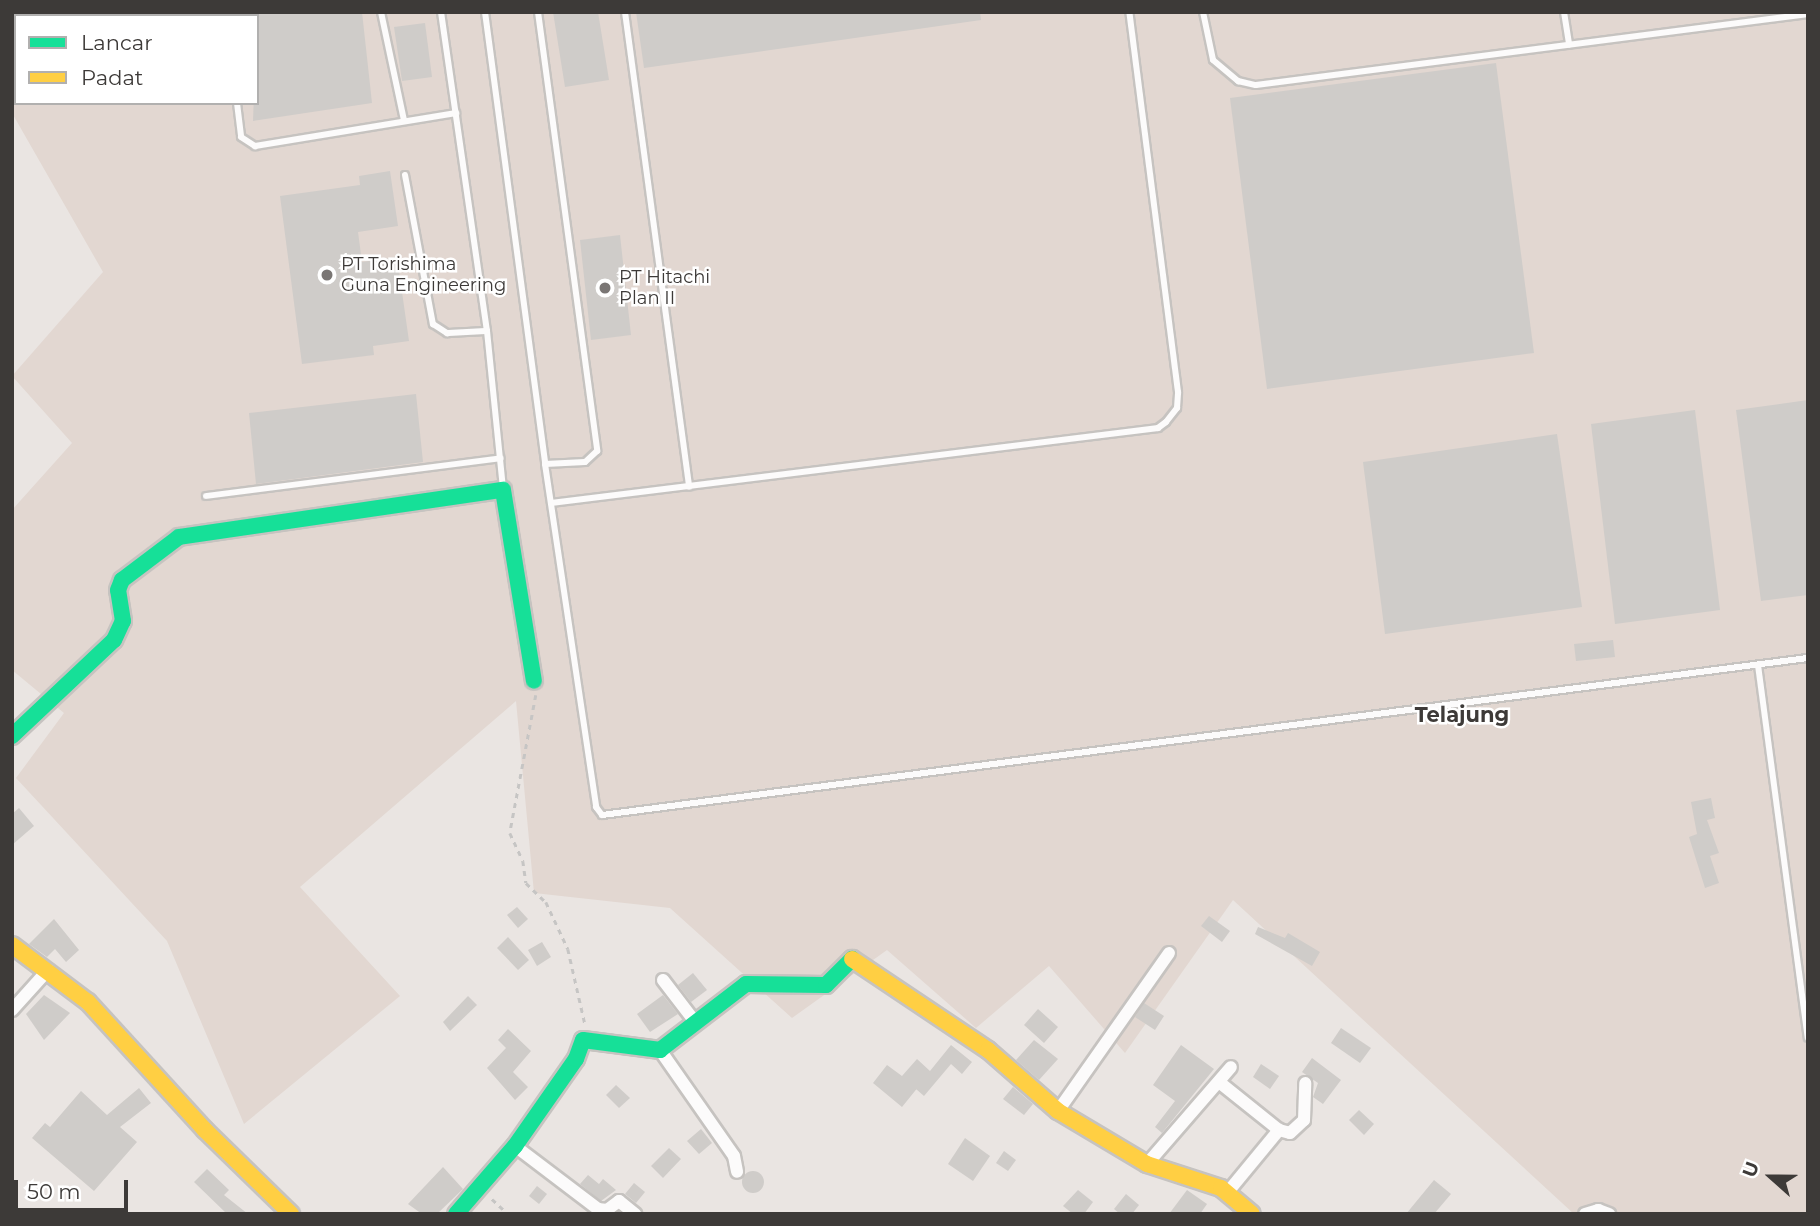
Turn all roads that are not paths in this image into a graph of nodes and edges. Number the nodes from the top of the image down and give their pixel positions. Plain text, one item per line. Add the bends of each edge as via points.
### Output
1 (381, 12) edge
2 (441, 12) edge
3 (485, 12) edge
4 (538, 12) edge
5 (625, 12) edge
6 (1129, 12) edge
7 (1203, 12) edge
8 (1564, 12) edge
9 (1808, 14) edge
10 (1569, 45) junction
11 (237, 105) edge
12 (456, 113) junction
13 (404, 120) junction
14 (405, 175) dead end
15 (487, 331) junction
16 (500, 458) junction
17 (545, 464) junction
18 (689, 487) junction
19 (503, 490) junction
20 (206, 496) dead end
21 (551, 503) junction
22 (1808, 658) edge
23 (1758, 665) junction
24 (534, 681) road end
25 (12, 736) edge
26 (12, 945) edge
27 (1169, 953) dead end
28 (48, 970) junction
29 (663, 980) dead end
30 (12, 1010) edge
31 (696, 1023) junction
32 (1808, 1038) edge
33 (660, 1050) junction
34 (1231, 1067) dead end
35 (1219, 1082) junction
36 (1305, 1083) dead end
37 (1058, 1111) junction
38 (1279, 1130) junction
39 (515, 1146) junction
40 (1147, 1164) junction
41 (737, 1172) dead end
42 (1227, 1193) junction
43 (291, 1214) edge
44 (456, 1214) edge
45 (635, 1214) edge
46 (1252, 1214) edge
47 (1585, 1214) edge
48 (1609, 1214) edge

1 - 13 lane
2 - 12 lane
3 - 17 lane
4 - 17 lane via 597,451 585,462
5 - 18 lane
6 - 18 lane via 1178,392 1177,408 1166,422 1158,428
7 - 10 lane via 1213,60 1238,81 1256,85
8 - 10 lane
9 - 10 lane
11 - 13 lane via 241,137 255,146
12 - 13 lane
12 - 15 lane
14 - 15 lane via 433,324 447,333
15 - 16 lane
16 - 19 lane
16 - 20 lane
17 - 21 lane
18 - 21 lane
19 - 24 street
19 - 25 street via 179,537 122,580 118,590 123,621 114,640
21 - 23 lane via 596,807 608,817
22 - 23 lane
23 - 32 lane
26 - 28 street
27 - 37 street
28 - 30 street
28 - 43 street via 103,1016 205,1130
29 - 31 street
31 - 33 street
31 - 37 street via 746,984 826,985 850,958 988,1050
33 - 39 street via 583,1040 576,1059
33 - 41 street via 734,1156
34 - 35 street
35 - 38 street
35 - 40 street
36 - 38 street via 1304,1120 1290,1133
37 - 40 street
38 - 42 street
39 - 44 street
39 - 45 street via 598,1209 607,1210 619,1201
40 - 42 street
42 - 46 street
47 - 48 street via 1598,1210

